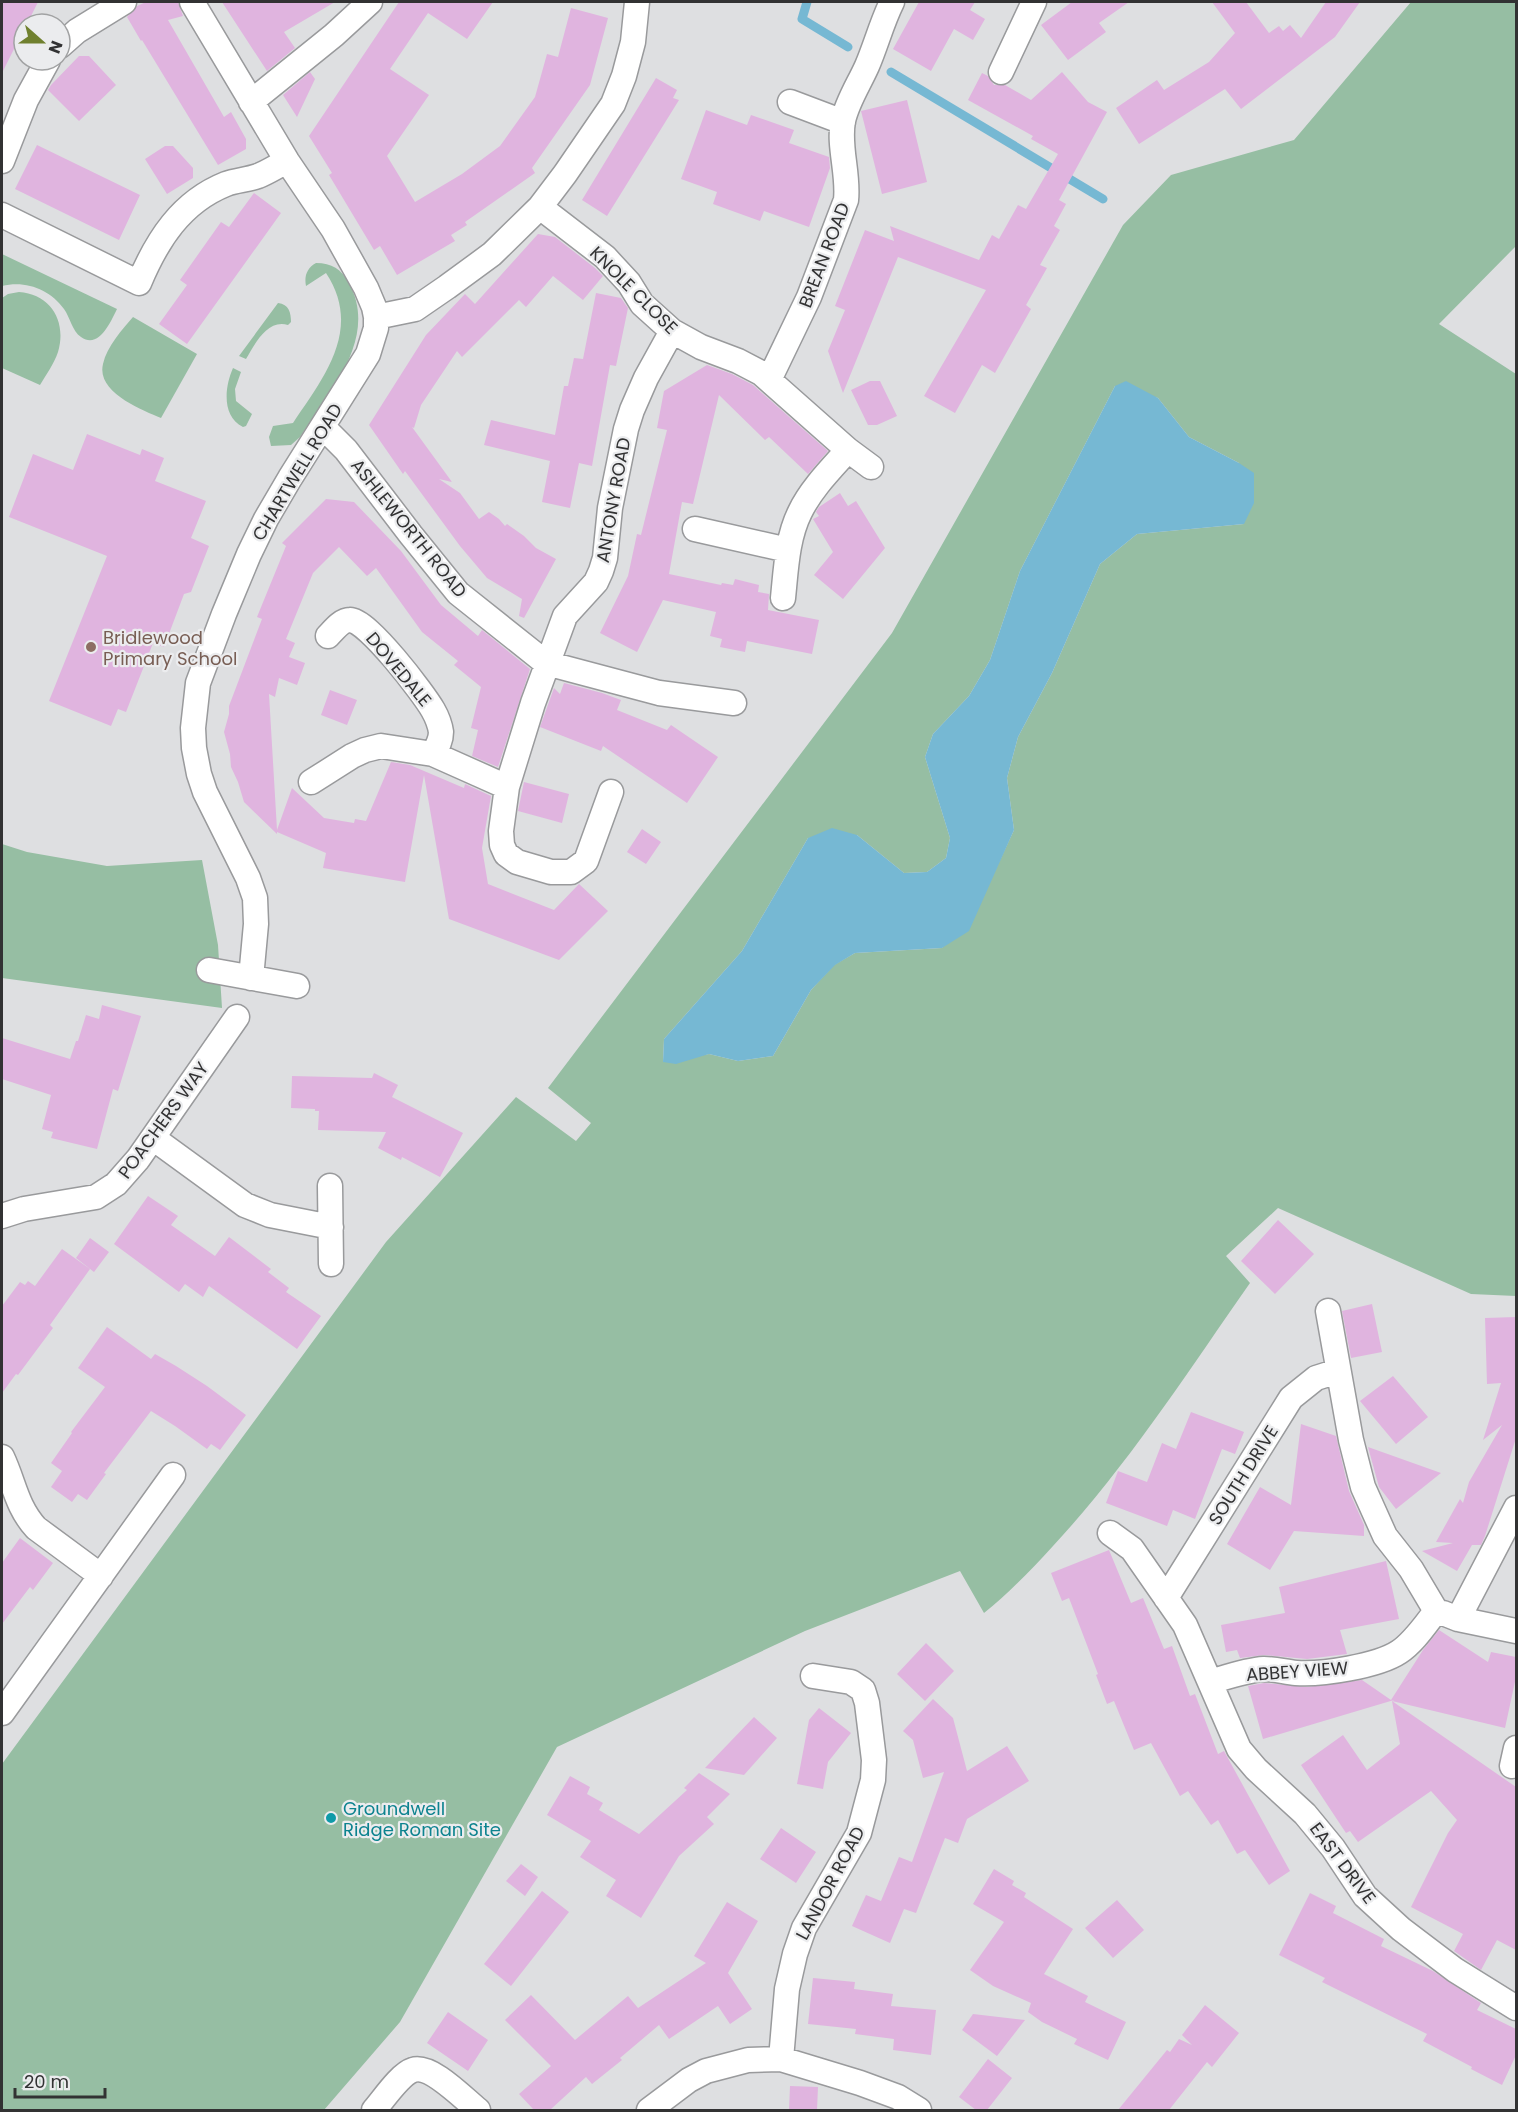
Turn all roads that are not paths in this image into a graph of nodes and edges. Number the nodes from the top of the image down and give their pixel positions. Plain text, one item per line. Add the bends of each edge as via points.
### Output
1 (124, 2) edge
2 (192, 2) edge
3 (370, 2) edge
4 (637, 2) edge
5 (892, 2) edge
6 (1034, 2) edge
7 (72, 35) edge
8 (41, 72) edge
9 (1001, 72) dead end
10 (251, 102) junction
11 (790, 102) dead end
12 (843, 122) junction
13 (2, 160) edge
14 (287, 161) junction
15 (540, 207) junction
16 (2, 215) edge
17 (376, 317) junction
18 (672, 331) junction
19 (769, 380) junction
20 (323, 427) junction
21 (848, 450) junction
22 (871, 468) dead end
23 (695, 530) dead end
24 (788, 550) junction
25 (783, 598) dead end
26 (328, 636) dead end
27 (546, 663) junction
28 (734, 703) dead end
29 (433, 754) junction
30 (311, 782) dead end
31 (507, 787) junction
32 (611, 792) dead end
33 (209, 970) dead end
34 (251, 978) junction
35 (297, 986) dead end
36 (237, 1017) dead end
37 (153, 1138) junction
38 (330, 1186) dead end
39 (2, 1216) edge
40 (331, 1227) junction
41 (331, 1264) dead end
42 (1328, 1311) dead end
43 (1338, 1371) junction
44 (2, 1457) edge
45 (173, 1475) dead end
46 (1516, 1508) edge
47 (1110, 1533) dead end
48 (101, 1576) junction
49 (1166, 1598) junction
50 (1447, 1615) junction
51 (1516, 1631) edge
52 (813, 1676) dead end
53 (1210, 1682) junction
54 (2, 1713) edge
55 (1516, 2008) edge
56 (781, 2059) junction
57 (374, 2110) edge
58 (478, 2110) edge
59 (649, 2110) edge
60 (920, 2110) edge

1 - 7 street
2 - 10 street, CHARTWELL ROAD
3 - 10 street
4 - 15 street via 633,42 613,104
5 - 12 street, BREAN ROAD
6 - 9 street
8 - 13 street
10 - 14 street, CHARTWELL ROAD
11 - 12 street
12 - 19 street, BREAN ROAD via 846,200 809,297
14 - 16 street via 257,176 226,184 188,207 158,243 139,283
14 - 17 street, CHARTWELL ROAD via 333,229 366,288
15 - 17 street via 492,254 415,309
15 - 18 street, KNOLE CLOSE via 612,264 642,304
17 - 20 street, CHARTWELL ROAD via 368,354
18 - 19 street, KNOLE CLOSE via 753,368
18 - 27 street, ANTONY ROAD via 646,378 626,429 609,508 601,571 565,616
19 - 21 street, KNOLE CLOSE
20 - 27 street, ASHLEWORTH ROAD via 346,450 458,593
20 - 34 street, CHARTWELL ROAD via 249,554 205,664 195,702 194,748 205,792 255,898
21 - 22 street, KNOLE CLOSE
21 - 24 street via 803,507
23 - 24 street
24 - 25 street
26 - 29 street, DOVEDALE via 352,619 388,651 434,711 441,734
27 - 28 street, ASHLEWORTH ROAD via 658,693
27 - 31 street
29 - 30 street via 381,746 352,756
29 - 31 street
31 - 32 street via 501,831 506,854 517,862 565,873 586,861
33 - 34 street
34 - 35 street
36 - 37 street, POACHERS WAY
37 - 39 street, POACHERS WAY via 126,1175 106,1192
37 - 40 street via 244,1205 270,1215
38 - 40 street
40 - 41 street
42 - 43 street
43 - 49 street, SOUTH DRIVE via 1316,1378 1291,1398
43 - 50 street via 1362,1487 1385,1536
44 - 48 street via 28,1519
45 - 48 street
46 - 50 street, ABBEY VIEW
47 - 49 street via 1132,1549
48 - 54 street
49 - 53 street via 1185,1625
50 - 51 street
50 - 53 street, ABBEY VIEW via 1398,1652 1353,1668 1312,1673 1261,1669
52 - 56 street, LANDOR ROAD via 851,1682 863,1690 874,1760 873,1780 859,1833 804,1928 795,1954 787,1989
53 - 55 street, EAST DRIVE via 1239,1749 1305,1814 1365,1896 1455,1970
56 - 59 street via 748,2060 706,2071
56 - 60 street via 860,2083
57 - 58 street via 404,2076 421,2069 432,2072

